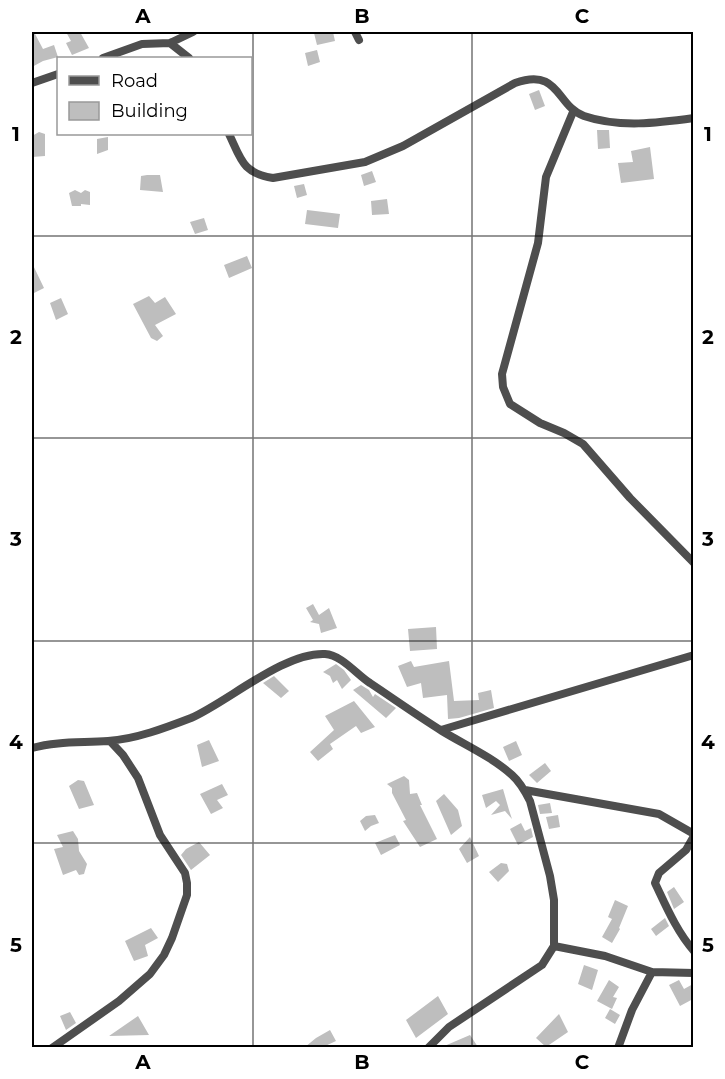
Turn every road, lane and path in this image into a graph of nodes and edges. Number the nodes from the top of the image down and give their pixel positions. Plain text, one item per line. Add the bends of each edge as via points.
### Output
1 (191, 32) edge
2 (170, 43) junction
3 (106, 57) edge
4 (188, 57) edge
5 (57, 74) edge
6 (32, 83) edge
7 (573, 112) junction
8 (693, 118) edge
9 (229, 135) edge
10 (693, 563) edge
11 (693, 655) edge
12 (441, 730) junction
13 (110, 741) junction
14 (32, 748) edge
15 (525, 790) junction
16 (693, 835) edge
17 (554, 945) junction
18 (693, 951) edge
19 (652, 972) junction
20 (693, 973) edge
21 (52, 1047) edge
22 (428, 1047) edge
23 (618, 1047) edge

1 - 2 street
2 - 3 street via 142,44
2 - 4 street
5 - 6 street
7 - 8 street via 609,122 637,124
7 - 9 street via 551,85 527,79 403,146 365,162 273,178 250,172
7 - 10 street via 546,177 538,243 502,374 503,387 510,404 583,444
11 - 12 street
12 - 13 street via 327,654 298,659 193,717
12 - 15 street via 492,760
13 - 14 street via 50,743
13 - 21 street via 138,778 160,835 184,873 187,895 172,938 150,974 119,1001
15 - 16 street via 659,814
15 - 17 street via 550,876
16 - 18 street via 686,850 659,873 655,883
17 - 19 street
17 - 22 street via 536,970 449,1027
19 - 20 street
19 - 23 street

